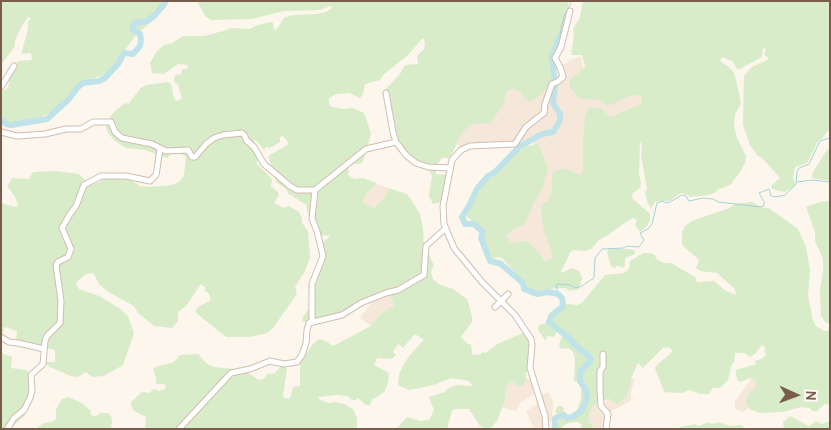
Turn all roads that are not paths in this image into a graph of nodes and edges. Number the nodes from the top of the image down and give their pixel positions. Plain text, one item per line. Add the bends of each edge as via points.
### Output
1 (570, 10) dead end
2 (14, 66) dead end
3 (1, 87) edge
4 (386, 93) dead end
5 (1, 132) edge
6 (396, 142) junction
7 (160, 148) junction
8 (450, 168) junction
9 (315, 190) junction
10 (445, 229) junction
11 (508, 294) dead end
12 (502, 301) junction
13 (495, 307) dead end
14 (312, 322) junction
15 (1, 338) edge
16 (44, 350) junction
17 (603, 354) dead end
18 (7, 429) edge
19 (178, 429) edge
20 (546, 429) edge
21 (606, 429) edge

1 - 8 street via 555,58 563,77 555,83 544,113 526,127 516,144 467,146 452,160
2 - 3 street
4 - 6 street
5 - 7 street via 17,136 46,134 81,129 93,122 111,122 122,138
6 - 8 street via 416,163
6 - 9 street via 366,149
7 - 9 street via 166,151 188,150 195,157 214,138 242,133 264,164 290,186 297,190
7 - 16 street via 156,175 150,180 101,176 84,186 62,228 71,249 68,257 56,265 61,318 58,326 47,336
8 - 10 street via 443,206
9 - 14 street via 312,220 318,231 323,256 312,284
10 - 12 street via 456,251
10 - 14 street via 426,246 424,275 398,290 361,303 342,316
11 - 12 street
12 - 13 street
12 - 20 street via 532,341 530,368 546,416
14 - 19 street via 308,324 306,344 297,362 267,362 235,371
15 - 16 street
16 - 18 street via 42,367 32,375 32,394 24,410
17 - 21 street via 600,391 601,406 608,414

